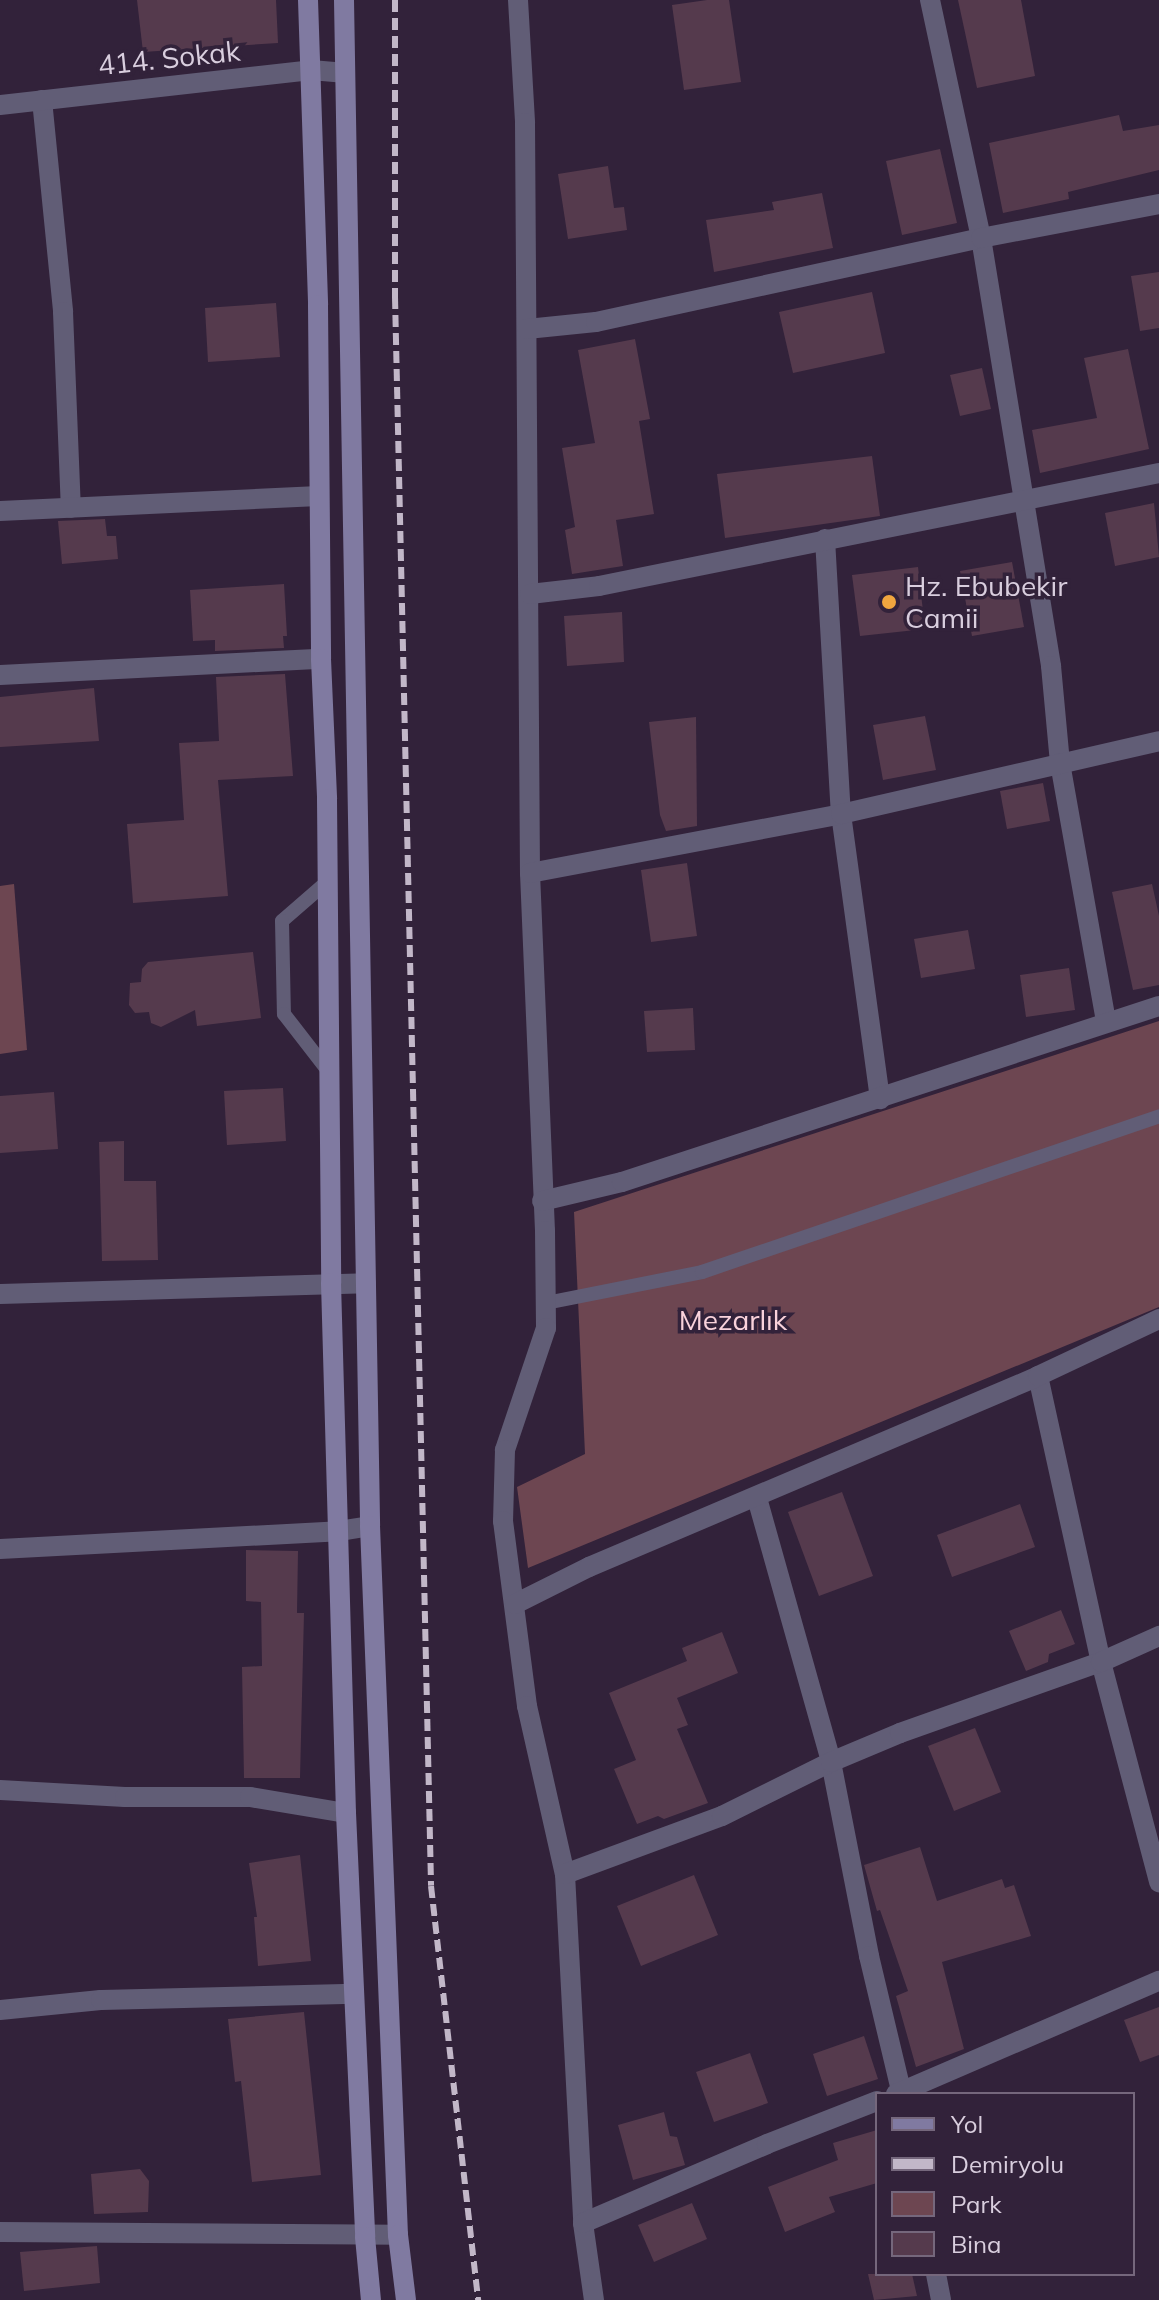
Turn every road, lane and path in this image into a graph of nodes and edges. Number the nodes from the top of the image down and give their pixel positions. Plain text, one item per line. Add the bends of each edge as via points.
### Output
1 (308, 0) edge
2 (344, 0) edge
3 (520, 0) edge
4 (930, 0) edge
5 (311, 70) junction
6 (343, 73) junction
7 (42, 100) junction
8 (0, 105) edge
9 (1159, 204) edge
10 (981, 238) junction
11 (527, 329) junction
12 (1159, 473) edge
13 (319, 496) junction
14 (1026, 499) junction
15 (71, 508) junction
16 (0, 511) edge
17 (825, 539) junction
18 (530, 594) junction
19 (321, 659) junction
20 (0, 675) edge
21 (1159, 741) edge
22 (1060, 763) junction
23 (841, 814) junction
24 (530, 873) junction
25 (328, 881) junction
26 (1159, 1006) edge
27 (1106, 1022) junction
28 (329, 1072) junction
29 (880, 1099) junction
30 (1159, 1116) edge
31 (542, 1201) junction
32 (331, 1283) junction
33 (366, 1283) junction
34 (0, 1294) edge
35 (546, 1303) junction
36 (1159, 1319) edge
37 (1038, 1376) junction
38 (757, 1498) junction
39 (370, 1526) junction
40 (339, 1531) junction
41 (0, 1549) edge
42 (515, 1604) junction
43 (1159, 1636) edge
44 (1101, 1662) junction
45 (831, 1762) junction
46 (0, 1790) edge
47 (346, 1813) junction
48 (565, 1874) junction
49 (1159, 1882) edge
50 (1159, 1981) edge
51 (354, 1994) junction
52 (0, 2010) edge
53 (900, 2092) edge
54 (902, 2092) edge
55 (875, 2102) edge
56 (583, 2223) junction
57 (0, 2232) edge
58 (398, 2235) junction
59 (365, 2237) junction
60 (936, 2276) edge
61 (371, 2300) edge
62 (406, 2300) edge
63 (594, 2300) edge
64 (941, 2300) edge

1 - 5 street
2 - 6 street
3 - 11 street
4 - 10 street
5 - 6 street, 414. Sokak
5 - 7 street, 414. Sokak
5 - 13 street
6 - 33 street
7 - 8 street, 414. Sokak
7 - 15 street via 63,312
9 - 10 street
10 - 11 street via 596,322
10 - 14 street
11 - 18 street
12 - 14 street
13 - 15 street
13 - 19 street
14 - 17 street
14 - 22 street
15 - 16 street
17 - 18 street via 599,586
17 - 23 street
18 - 24 street
19 - 20 street
19 - 25 street
21 - 22 street
22 - 23 street
22 - 27 street
23 - 24 street
23 - 29 street
24 - 31 street
25 - 28 street
25 - 28 lane via 282,921 284,1014
26 - 27 street
27 - 29 street
28 - 32 street
29 - 31 street via 622,1182
30 - 35 lane via 702,1272
31 - 35 street
32 - 33 street
32 - 34 street
32 - 40 street
33 - 39 street
35 - 42 street via 546,1328 505,1450 503,1521
36 - 37 street
37 - 38 street
37 - 44 street
38 - 42 street via 589,1567
38 - 45 street
39 - 40 street
39 - 58 street
40 - 41 street
40 - 47 street
42 - 48 street via 527,1706
43 - 44 street
44 - 45 street
44 - 49 street
45 - 48 street via 722,1816
45 - 53 street
46 - 47 street via 250,1797
47 - 51 street
48 - 56 street
50 - 54 street
51 - 52 street via 101,2000
51 - 59 street
55 - 56 street
56 - 63 street
57 - 59 street
58 - 59 street
58 - 62 street
59 - 61 street
60 - 64 street

